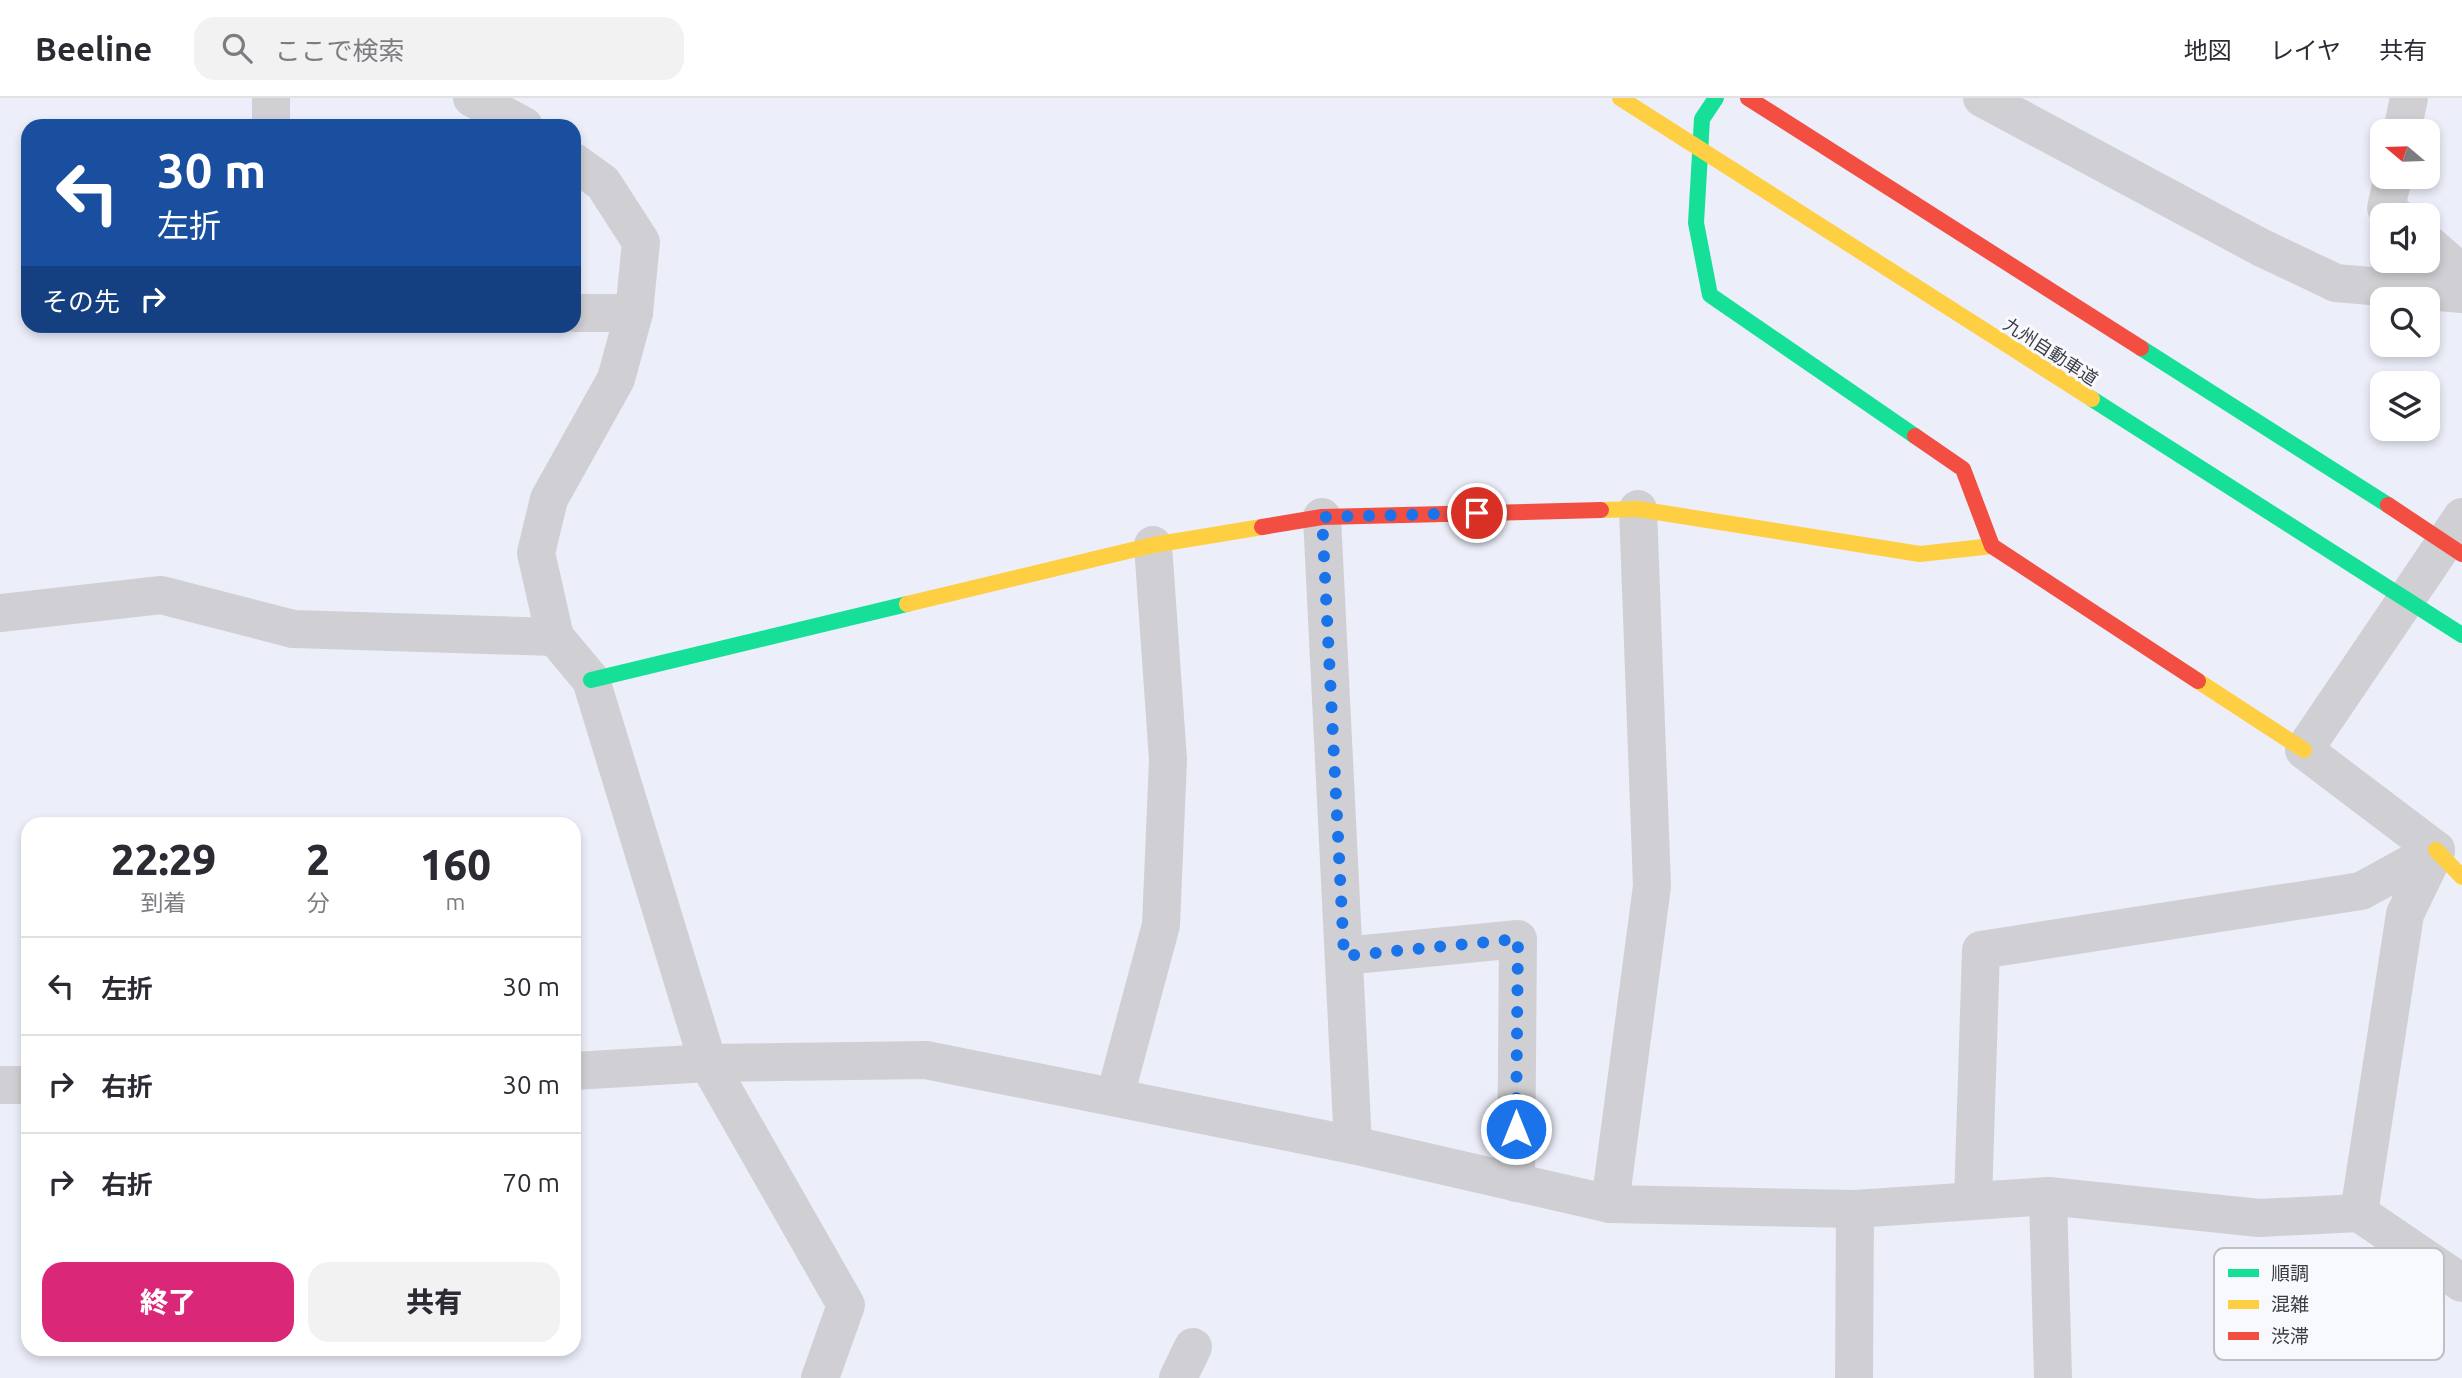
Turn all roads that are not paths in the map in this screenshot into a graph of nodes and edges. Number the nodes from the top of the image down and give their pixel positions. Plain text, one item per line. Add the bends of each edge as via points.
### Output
1 (271, 98) edge
2 (472, 98) edge
3 (1620, 98) edge
4 (1716, 98) edge
5 (1748, 98) edge
6 (1982, 98) edge
7 (2409, 98) edge
8 (271, 119) edge
9 (511, 119) edge
10 (2405, 119) edge
11 (581, 167) edge
12 (2440, 254) edge
13 (2462, 273) edge
14 (2462, 294) edge
15 (581, 313) edge
16 (634, 313) junction
17 (1638, 509) junction
18 (1322, 517) junction
19 (2462, 517) edge
20 (1153, 545) junction
21 (1992, 546) junction
22 (2462, 554) edge
23 (0, 613) edge
24 (2462, 635) edge
25 (555, 637) junction
26 (592, 680) junction
27 (2304, 750) junction
28 (2436, 850) junction
29 (2462, 877) edge
30 (1344, 956) junction
31 (708, 1063) junction
32 (581, 1071) edge
33 (21, 1084) edge
34 (0, 1085) edge
35 (1115, 1096) junction
36 (1353, 1145) junction
37 (1516, 1183) junction
38 (2048, 1196) junction
39 (1973, 1201) junction
40 (1610, 1204) junction
41 (1855, 1209) junction
42 (2359, 1213) junction
43 (2410, 1248) edge
44 (2444, 1271) edge
45 (2462, 1283) edge
46 (820, 1378) edge
47 (1854, 1378) edge
48 (2053, 1378) edge

1 - 8 street
2 - 9 street
3 - 24 main road, 九州自動車道
4 - 21 main road via 1702,119 1696,223 1710,296 1963,469
5 - 22 main road
6 - 14 street via 2336,283
7 - 10 street
11 - 16 street via 603,183 641,242
12 - 13 street
15 - 16 street
16 - 25 street via 616,379 549,499 536,553
17 - 18 main road
17 - 21 main road via 1920,554
17 - 40 street via 1652,887
18 - 20 main road
18 - 30 street
19 - 27 street
20 - 26 main road
20 - 35 street via 1168,760 1161,925
21 - 27 main road
23 - 25 street via 162,595 293,629
25 - 26 street
26 - 31 street
27 - 28 street
28 - 29 main road
28 - 39 street via 2361,891 1981,950
28 - 42 street via 2404,914
30 - 36 street
30 - 37 street via 1518,939
31 - 32 street
31 - 35 street via 926,1059
31 - 46 street via 846,1305
33 - 34 street
35 - 36 street
36 - 37 street
37 - 40 street
38 - 39 street
38 - 42 street via 2259,1218
38 - 48 street
39 - 41 street
40 - 41 street
41 - 47 street
42 - 43 street
44 - 45 street

